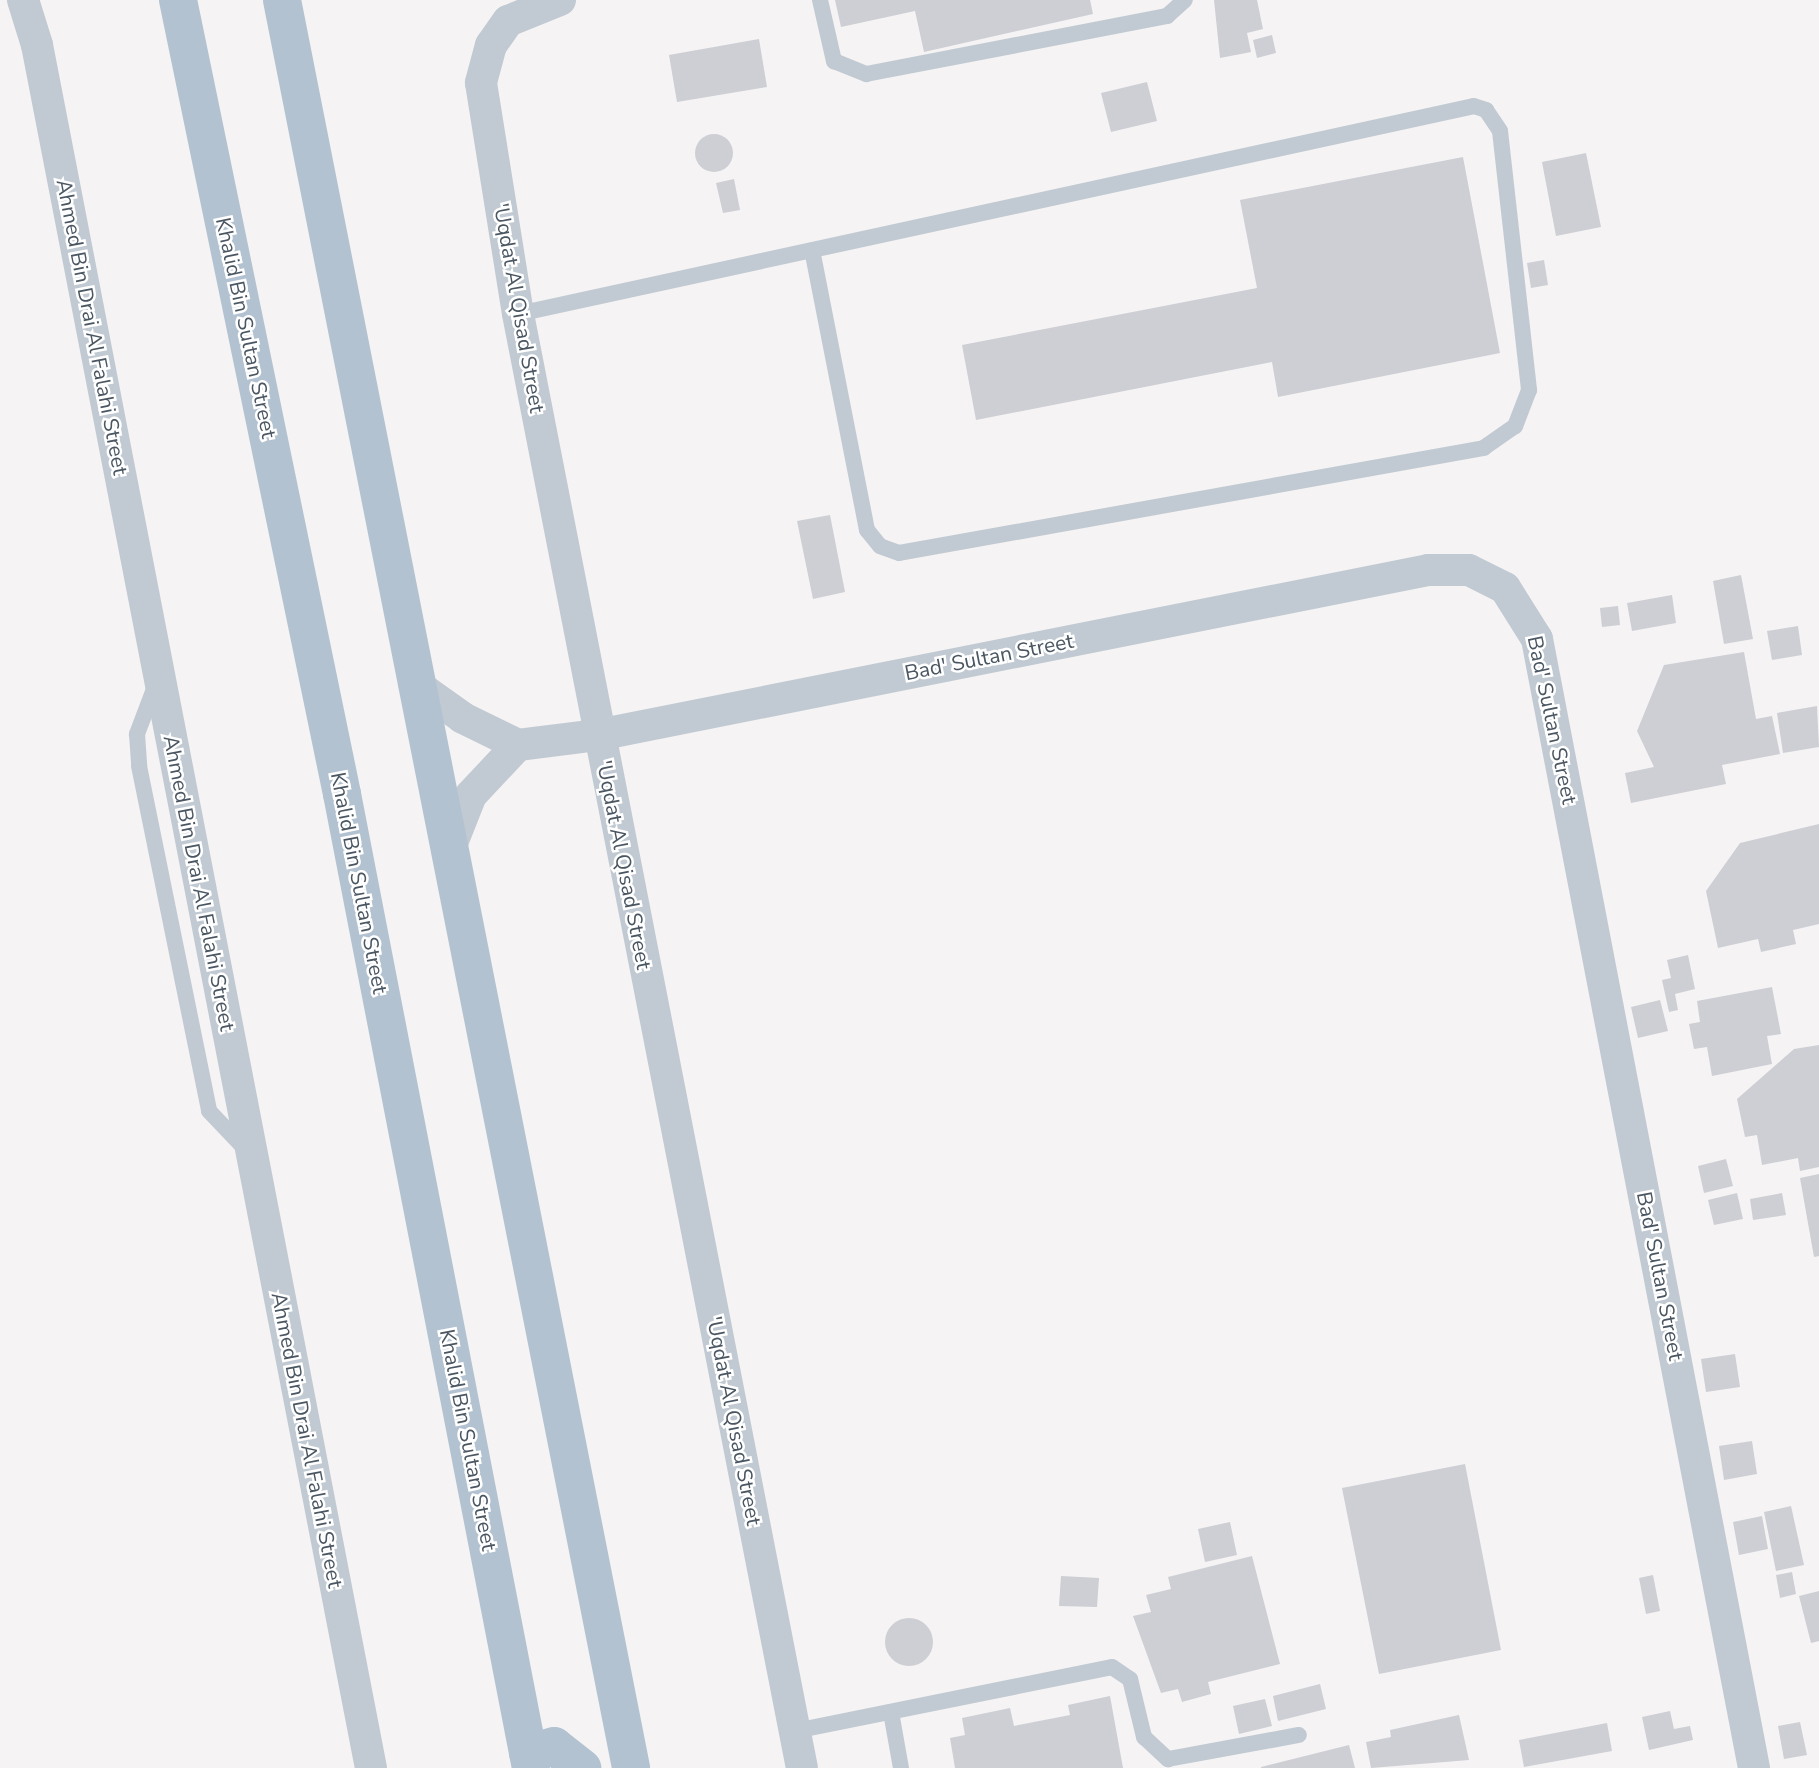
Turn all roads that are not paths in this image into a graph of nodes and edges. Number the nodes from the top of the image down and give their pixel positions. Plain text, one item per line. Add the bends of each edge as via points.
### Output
1 (23, 0) edge
2 (178, 0) edge
3 (282, 0) edge
4 (560, 0) edge
5 (820, 0) edge
6 (1185, 0) edge
7 (813, 254) junction
8 (518, 314) junction
9 (414, 683) junction
10 (598, 735) junction
11 (518, 745) junction
12 (447, 859) junction
13 (891, 1712) junction
14 (795, 1731) junction
15 (1299, 1735) dead end
16 (530, 1760) edge
17 (371, 1768) edge
18 (582, 1768) edge
19 (631, 1768) edge
20 (802, 1768) edge
21 (901, 1768) edge
22 (1754, 1768) edge

1 - 17 street, Ahmed Bin Drai Al Falahi Street
2 - 16 main road, Khalid Bin Sultan Street via 342,794
3 - 9 main road
4 - 8 street, 'Uqdat Al Qisad Street via 508,21 491,45 481,83
5 - 6 lane via 834,61 866,74 1167,16
7 - 7 lane via 1474,106 1486,110 1500,131 1529,390 1515,426 1483,448 899,553 880,545 867,530
7 - 8 lane
8 - 10 street, 'Uqdat Al Qisad Street
9 - 11 street via 463,718
9 - 12 main road
10 - 11 street, Bad' Sultan Street
10 - 14 street, 'Uqdat Al Qisad Street
10 - 22 street, Bad' Sultan Street via 1428,570 1469,570 1505,588 1538,639
11 - 12 street via 471,795
12 - 19 main road
13 - 14 lane
13 - 15 lane via 1112,1667 1130,1679 1144,1737 1157,1755 1179,1759
13 - 21 lane
14 - 20 street, 'Uqdat Al Qisad Street
16 - 18 main road via 554,1746

